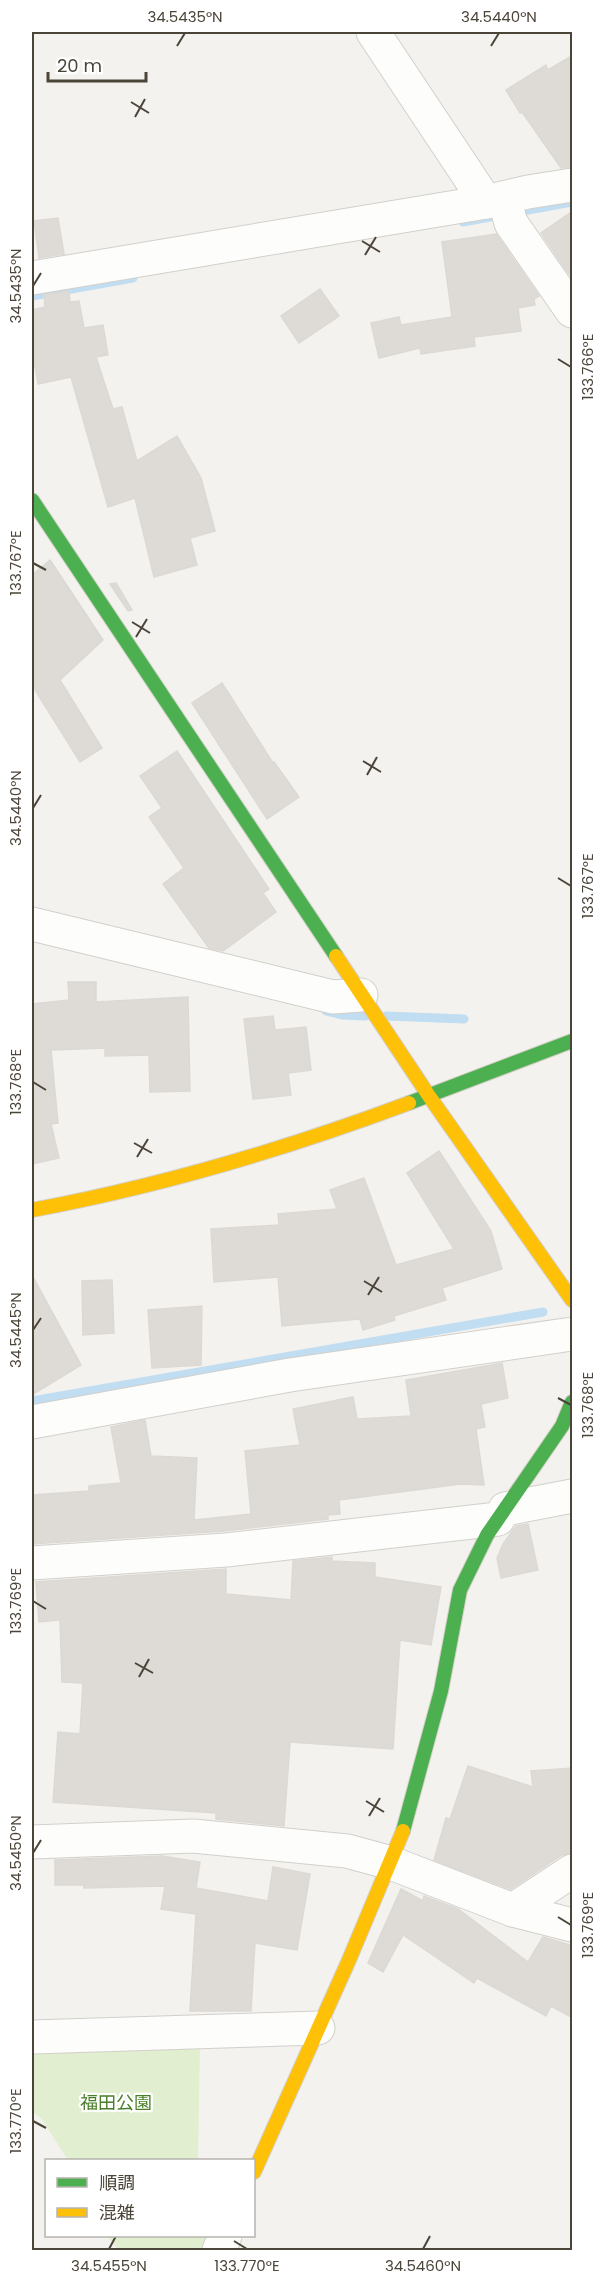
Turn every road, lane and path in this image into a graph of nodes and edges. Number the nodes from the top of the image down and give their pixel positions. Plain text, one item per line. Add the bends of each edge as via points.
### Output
1 (373, 32) edge
2 (573, 184) edge
3 (502, 208) junction
4 (32, 278) edge
5 (573, 311) edge
6 (32, 500) edge
7 (32, 924) edge
8 (364, 1000) junction
9 (573, 1041) edge
10 (429, 1096) junction
11 (32, 1210) edge
12 (573, 1300) edge
13 (573, 1334) edge
14 (573, 1402) edge
15 (32, 1422) edge
16 (573, 1496) edge
17 (502, 1514) junction
18 (32, 1563) edge
19 (32, 1842) edge
20 (391, 1863) junction
21 (573, 1871) edge
22 (513, 1910) junction
23 (573, 1925) edge
24 (318, 2028) junction
25 (32, 2037) edge
26 (255, 2170) edge

1 - 3 street
2 - 3 street via 528,192
3 - 4 street
3 - 5 street
6 - 8 street
7 - 8 street via 333,997
8 - 10 street
9 - 10 street
10 - 11 street via 267,1154 86,1201
10 - 12 street
13 - 15 street via 290,1375
14 - 17 street via 562,1426
16 - 17 street
17 - 18 street via 226,1550
17 - 20 street via 460,1590 441,1691 407,1820
19 - 20 street via 193,1836 347,1851
20 - 22 street
20 - 24 street
21 - 22 street
22 - 23 street
24 - 25 street
24 - 26 street

